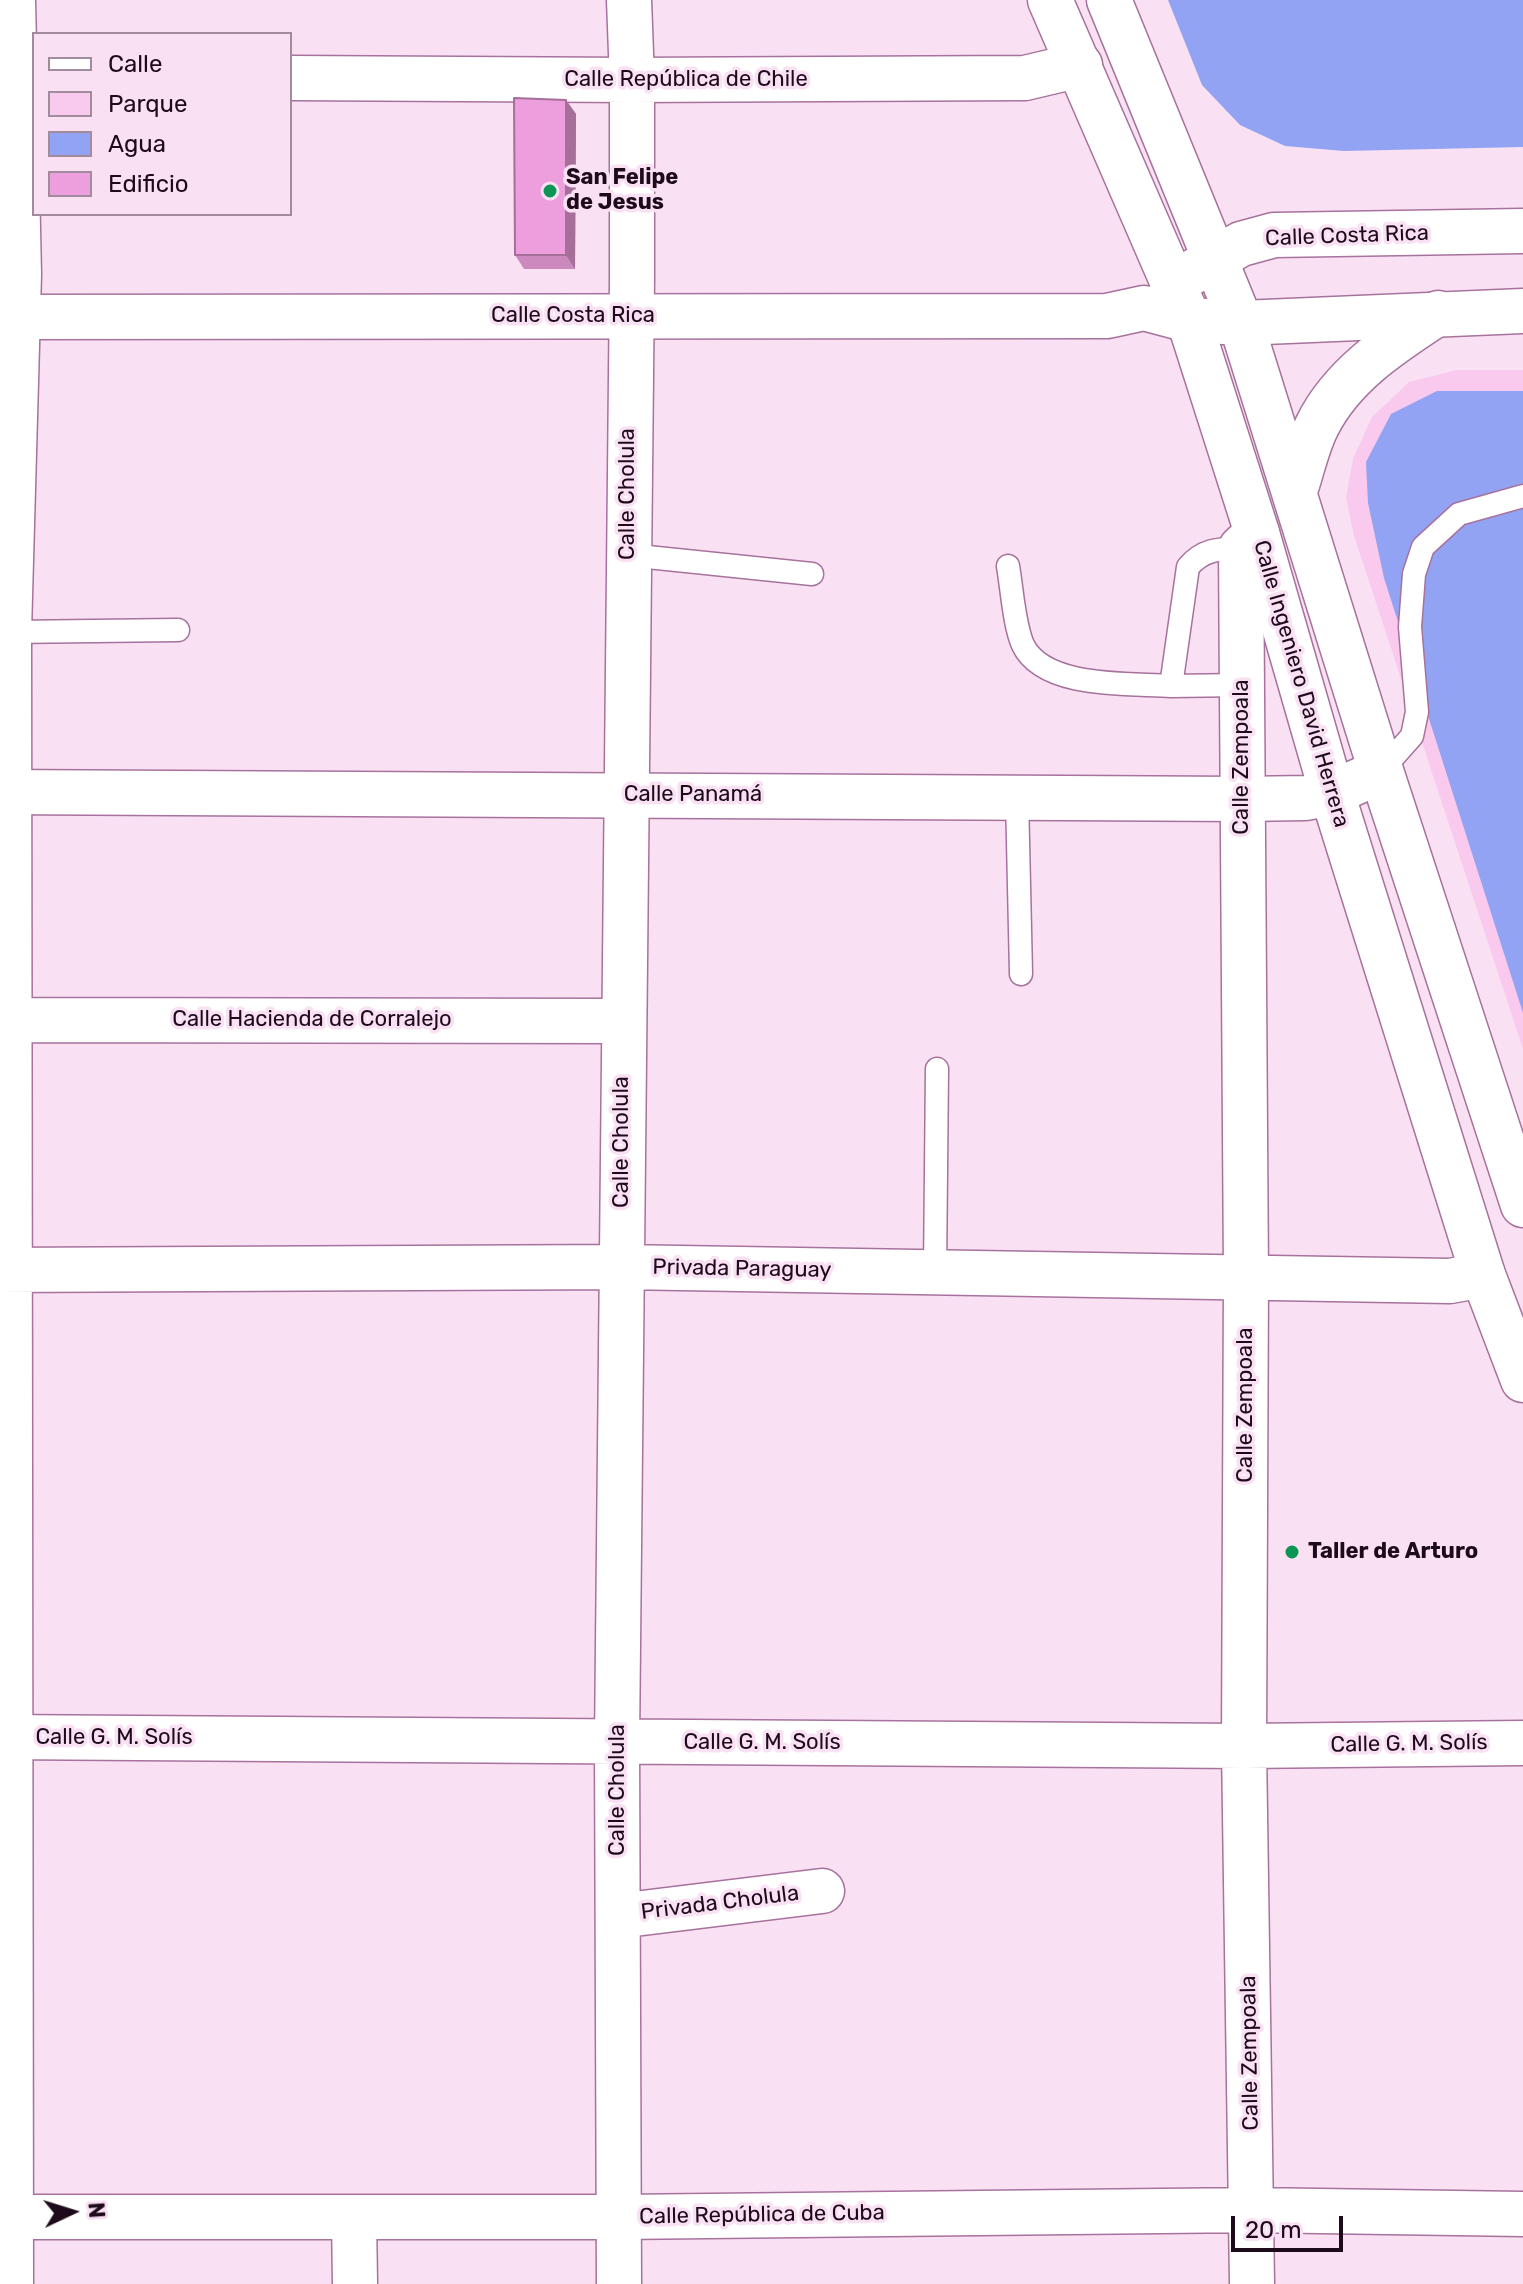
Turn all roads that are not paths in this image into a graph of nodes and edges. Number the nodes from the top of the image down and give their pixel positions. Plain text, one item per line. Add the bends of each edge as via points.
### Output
1 (13, 0) edge
2 (629, 0) edge
3 (1050, 0) edge
4 (1109, 0) edge
5 (1080, 65) junction
6 (16, 76) edge
7 (292, 78) edge
8 (632, 80) junction
9 (1523, 231) edge
10 (1214, 258) junction
11 (1168, 304) junction
12 (1523, 311) edge
13 (1438, 313) junction
14 (631, 316) junction
15 (9, 317) edge
16 (1241, 323) junction
17 (1295, 491) junction
18 (1523, 496) edge
19 (1249, 540) junction
20 (628, 555) junction
21 (1008, 566) dead end
22 (812, 574) dead end
23 (178, 630) dead end
24 (9, 632) junction
25 (1242, 685) junction
26 (1171, 686) junction
27 (1381, 771) junction
28 (4, 792) edge
29 (1332, 793) junction
30 (625, 794) junction
31 (1017, 797) junction
32 (1242, 799) junction
33 (1021, 974) dead end
34 (5, 1020) edge
35 (623, 1021) junction
36 (937, 1069) dead end
37 (1523, 1205) edge
38 (621, 1267) junction
39 (5, 1270) edge
40 (935, 1272) junction
41 (1483, 1275) junction
42 (1246, 1276) junction
43 (1523, 1380) edge
44 (5, 1737) edge
45 (617, 1742) junction
46 (1523, 1743) edge
47 (1244, 1746) junction
48 (822, 1891) dead end
49 (618, 1916) junction
50 (1252, 2210) junction
51 (1523, 2214) edge
52 (6, 2217) edge
53 (354, 2217) junction
54 (618, 2217) junction
55 (11, 2284) edge
56 (355, 2284) edge
57 (619, 2284) edge
58 (1252, 2284) edge

1 - 6 street
2 - 8 street, Calle Cholula
3 - 5 street, Calle Ingeniero David Herrera
4 - 10 street
5 - 8 street, Calle República de Chile via 1025,78
5 - 11 street, Calle Ingeniero David Herrera
6 - 15 street
7 - 8 street, Calle República de Chile
8 - 14 street, Calle Cholula
9 - 10 street, Calle Costa Rica via 1274,235
10 - 11 street, Calle Costa Rica
10 - 16 street
11 - 14 street, Calle Costa Rica via 1107,316
11 - 16 street, Calle Costa Rica
11 - 19 street, Calle Ingeniero David Herrera
12 - 13 street, Calle Costa Rica
13 - 16 street, Calle Costa Rica
13 - 17 street via 1352,377 1318,426
14 - 15 street, Calle Costa Rica
14 - 20 street, Calle Cholula
15 - 24 street
16 - 17 street
17 - 27 street
18 - 27 lane via 1459,514 1423,547 1414,574 1410,627 1417,712 1412,736
19 - 25 street, Calle Zempoala
19 - 26 lane via 1197,556 1188,567
19 - 29 street, Calle Ingeniero David Herrera
20 - 22 lane
20 - 30 street, Calle Cholula
21 - 26 lane via 1022,643 1050,672 1091,681
23 - 24 lane
24 - 28 street
25 - 26 lane
25 - 32 street, Calle Zempoala
27 - 29 street, Calle Panamá
27 - 37 street
28 - 30 street, Calle Panamá
28 - 34 street
29 - 32 street, Calle Panamá
29 - 41 street, Calle Ingeniero David Herrera
30 - 31 street, Calle Panamá
30 - 35 street, Calle Cholula
31 - 32 street, Calle Panamá
31 - 33 lane
32 - 42 street, Calle Zempoala
34 - 35 street, Calle Hacienda de Corralejo
34 - 39 street
35 - 38 street, Calle Cholula
36 - 40 lane
38 - 39 street, Privada Paraguay
38 - 40 street, Privada Paraguay
38 - 45 street, Calle Cholula
39 - 44 street
40 - 42 street, Privada Paraguay
41 - 42 street, Privada Paraguay via 1450,1281
41 - 43 street, Calle Ingeniero David Herrera
42 - 47 street, Calle Zempoala
44 - 45 street, Calle G. M. Solís
44 - 52 street
45 - 47 street, Calle G. M. Solís
45 - 49 street, Calle Cholula
46 - 47 street, Calle G. M. Solís
47 - 50 street, Calle Zempoala
48 - 49 street, Privada Cholula
49 - 54 street, Calle Cholula
50 - 51 street, Calle República de Cuba
50 - 54 street, Calle República de Cuba
50 - 58 street, Calle Zempoala
52 - 53 street, Calle República de Cuba
52 - 55 street
53 - 54 street, Calle República de Cuba
53 - 56 street
54 - 57 street, Calle Cholula

